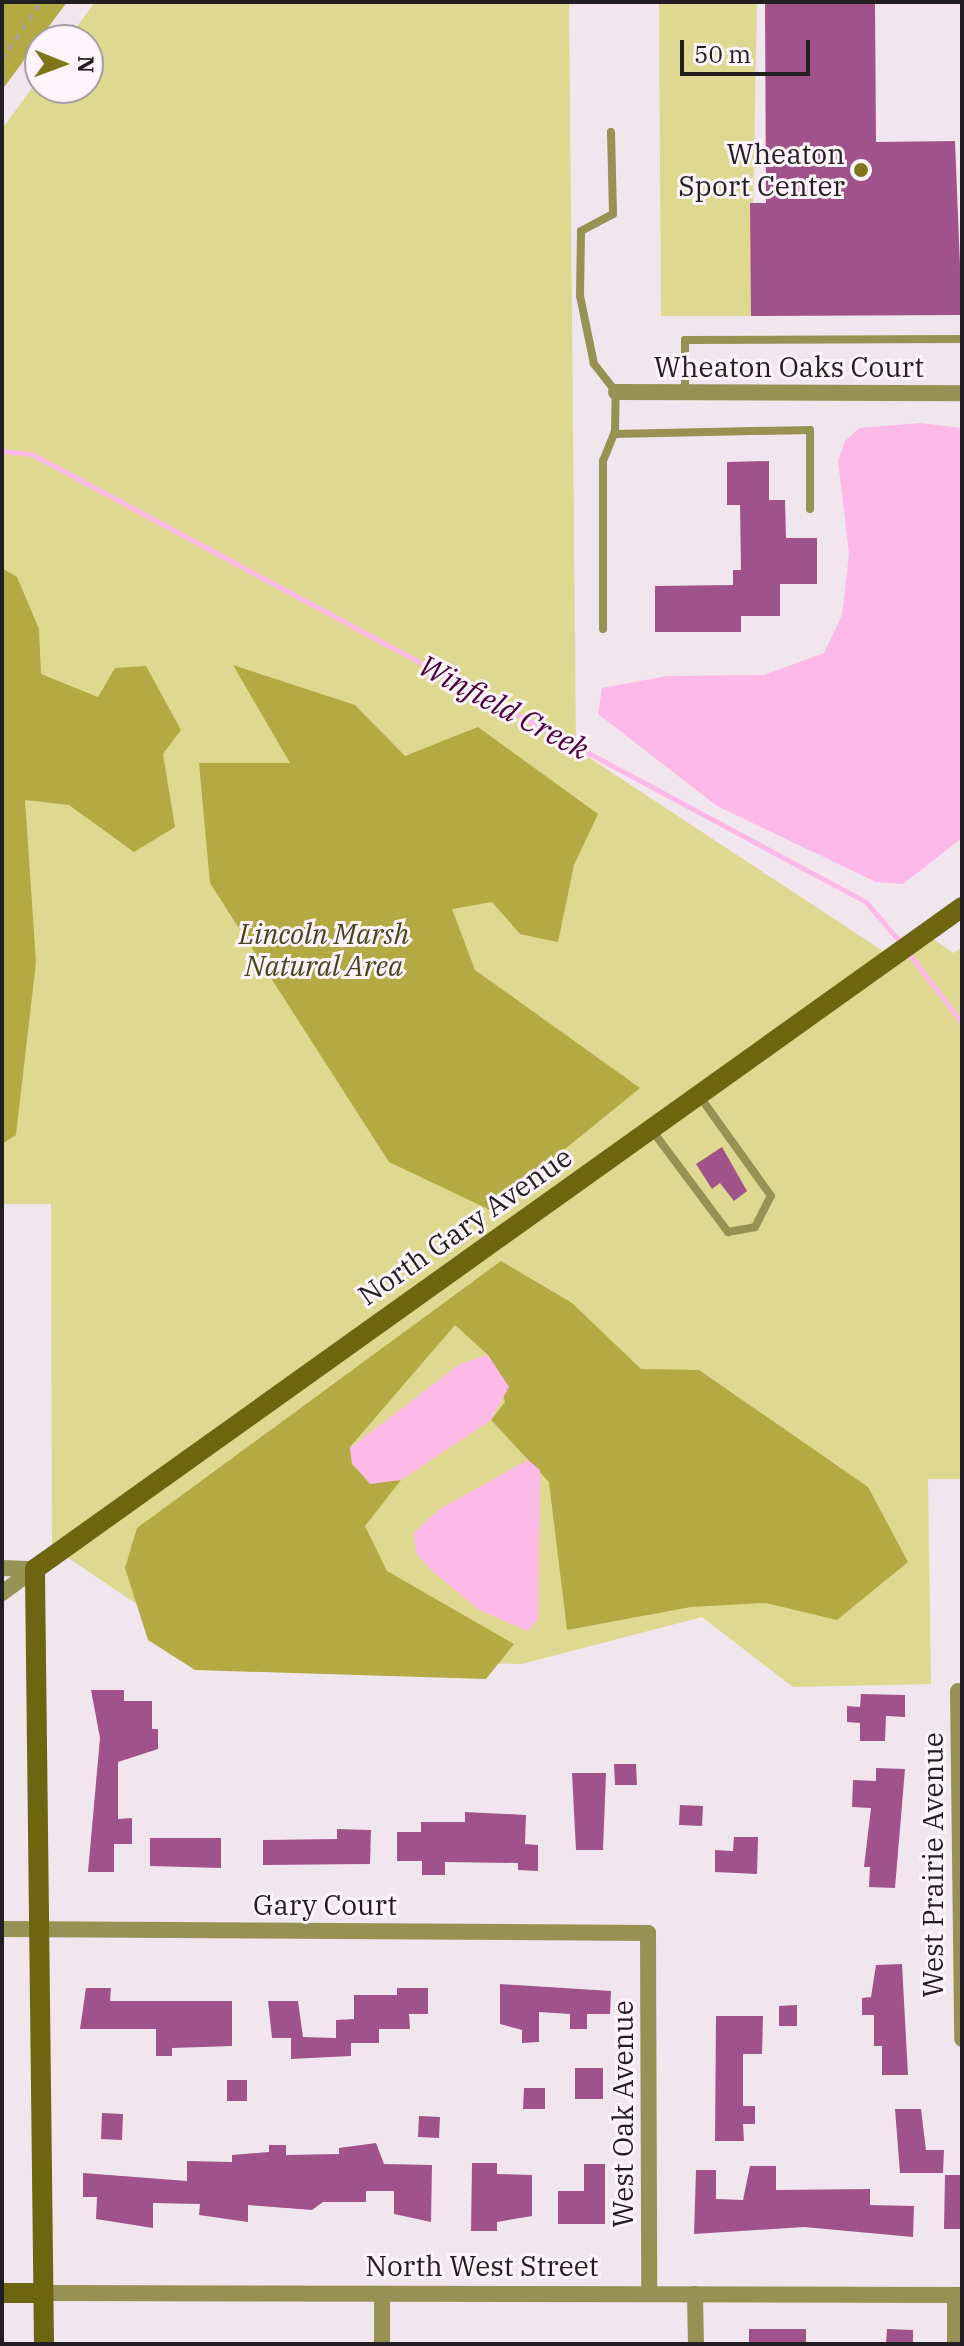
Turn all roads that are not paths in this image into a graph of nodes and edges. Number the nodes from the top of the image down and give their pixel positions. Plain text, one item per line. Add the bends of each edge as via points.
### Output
1 (611, 132) dead end
2 (962, 339) edge
3 (616, 392) junction
4 (685, 392) junction
5 (962, 393) edge
6 (614, 434) junction
7 (810, 509) dead end
8 (603, 629) dead end
9 (962, 907) edge
10 (698, 1094) junction
11 (650, 1129) junction
12 (2, 1568) edge
13 (35, 1569) junction
14 (2, 1593) edge
15 (958, 1691) dead end
16 (2, 1929) edge
17 (39, 1929) junction
18 (648, 1933) joint
19 (962, 2039) edge
20 (2, 2293) edge
21 (43, 2293) junction
22 (382, 2294) junction
23 (649, 2294) junction
24 (695, 2294) junction
25 (958, 2295) edge
26 (44, 2344) edge
27 (382, 2344) edge
28 (696, 2344) edge
29 (955, 2344) edge

1 - 3 lane via 613,214 581,231 580,296 594,364
2 - 4 lane via 685,340
3 - 4 street, Wheaton Oaks Court
3 - 6 lane
4 - 5 street, Wheaton Oaks Court
6 - 7 lane via 810,430
6 - 8 lane via 603,461
9 - 10 street, North Gary Avenue
10 - 11 street, North Gary Avenue
10 - 11 lane via 771,1196 755,1227 728,1232
11 - 13 street, North Gary Avenue
12 - 13 street
13 - 14 street, North Gary Avenue
13 - 17 street
15 - 19 street, West Prairie Avenue
16 - 17 street, Gary Court
17 - 18 street, Gary Court
17 - 21 street
18 - 23 street, West Oak Avenue
20 - 21 street, North West Street
21 - 22 street, North West Street
21 - 26 street
22 - 23 street, North West Street
22 - 27 street
23 - 24 street, North West Street
24 - 25 street, North West Street
24 - 28 street
25 - 29 street

